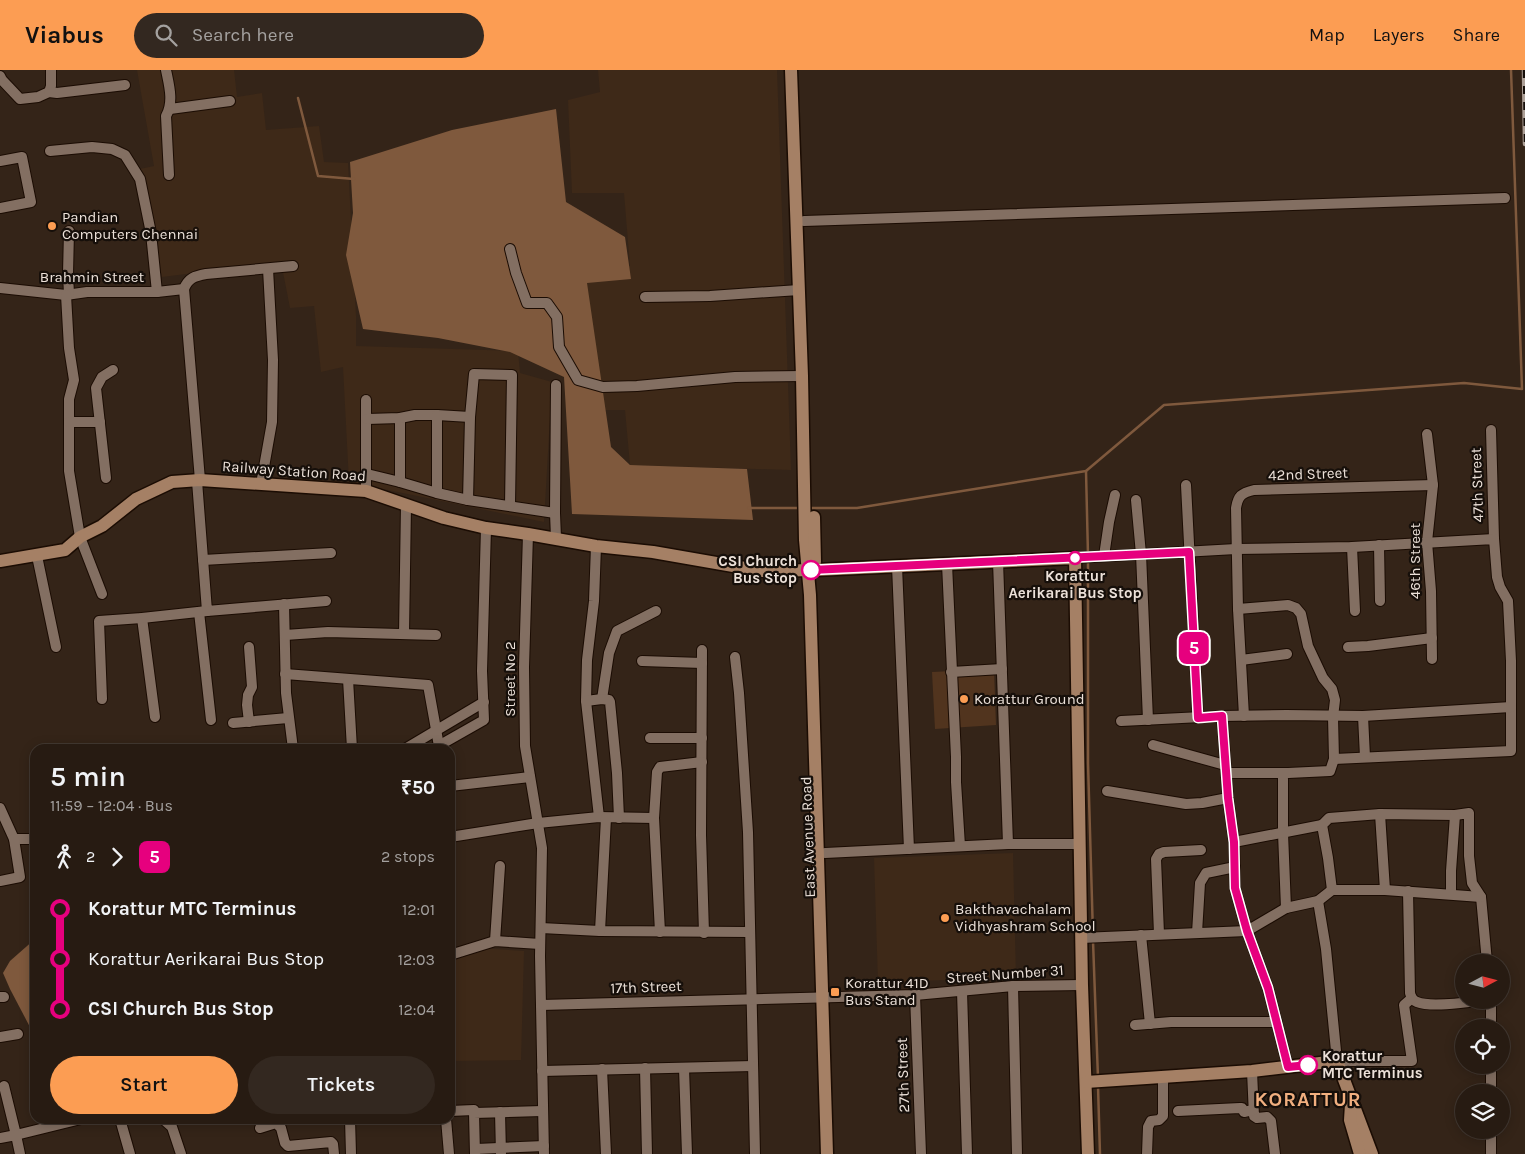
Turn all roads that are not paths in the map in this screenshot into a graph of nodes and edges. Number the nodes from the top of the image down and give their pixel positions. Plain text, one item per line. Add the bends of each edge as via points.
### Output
1 (51, 70) edge
2 (166, 70) edge
3 (790, 70) edge
4 (798, 70) edge
5 (0, 76) edge
6 (126, 85) dead end
7 (49, 92) junction
8 (230, 101) dead end
9 (170, 109) junction
10 (50, 151) dead end
11 (0, 160) edge
12 (169, 176) dead end
13 (1504, 198) dead end
14 (0, 208) edge
15 (800, 221) junction
16 (70, 231) dead end
17 (510, 249) dead end
18 (293, 266) dead end
19 (268, 269) junction
20 (0, 288) edge
21 (184, 289) junction
22 (798, 290) junction
23 (157, 292) junction
24 (67, 294) junction
25 (645, 297) dead end
26 (113, 370) dead end
27 (802, 376) junction
28 (556, 385) dead end
29 (366, 400) dead end
30 (437, 415) junction
31 (470, 417) junction
32 (400, 418) junction
33 (367, 419) junction
34 (69, 422) junction
35 (100, 422) junction
36 (1491, 430) dead end
37 (1427, 434) dead end
38 (367, 474) junction
39 (106, 478) dead end
40 (198, 480) junction
41 (400, 482) junction
42 (261, 484) junction
43 (1186, 485) dead end
44 (1433, 485) junction
45 (809, 489) junction
46 (366, 491) junction
47 (437, 493) junction
48 (1115, 495) dead end
49 (468, 500) junction
50 (1136, 500) dead end
51 (406, 505) junction
52 (510, 505) junction
53 (555, 512) junction
54 (486, 528) junction
55 (528, 534) junction
56 (80, 537) junction
57 (556, 538) junction
58 (1494, 538) junction
59 (1427, 542) junction
60 (1379, 545) junction
61 (596, 546) junction
62 (1352, 547) junction
63 (1236, 549) junction
64 (1189, 552) junction
65 (331, 553) dead end
66 (1141, 554) junction
67 (37, 556) junction
68 (1106, 556) junction
69 (1079, 558) junction
70 (203, 560) junction
71 (0, 561) edge
72 (998, 562) junction
73 (947, 564) junction
74 (897, 566) junction
75 (812, 570) junction
76 (102, 594) dead end
77 (1380, 600) dead end
78 (326, 601) dead end
79 (284, 604) junction
80 (1238, 609) junction
81 (656, 610) dead end
82 (203, 611) junction
83 (1355, 611) dead end
84 (142, 618) junction
85 (404, 634) junction
86 (285, 635) junction
87 (436, 635) dead end
88 (1432, 638) junction
89 (249, 646) dead end
90 (1348, 647) dead end
91 (56, 648) dead end
92 (702, 650) dead end
93 (1287, 654) dead end
94 (735, 657) dead end
95 (1432, 659) dead end
96 (1241, 660) junction
97 (642, 661) dead end
98 (702, 663) junction
99 (1002, 669) junction
100 (951, 672) junction
101 (285, 674) junction
102 (348, 679) junction
103 (102, 699) dead end
104 (602, 699) junction
105 (586, 701) junction
106 (484, 702) junction
107 (1511, 707) junction
108 (1222, 716) junction
109 (1244, 716) junction
110 (1333, 716) junction
111 (1363, 716) junction
112 (155, 717) dead end
113 (288, 718) junction
114 (1198, 718) junction
115 (211, 720) dead end
116 (1148, 720) junction
117 (1121, 721) dead end
118 (249, 722) junction
119 (233, 723) dead end
120 (435, 730) junction
121 (650, 738) dead end
122 (702, 738) junction
123 (292, 744) edge
124 (352, 744) edge
125 (413, 744) edge
126 (436, 744) edge
127 (441, 744) edge
128 (1153, 745) dead end
129 (1365, 757) junction
130 (1334, 759) junction
131 (702, 762) junction
132 (1226, 769) junction
133 (1288, 773) junction
134 (530, 778) junction
135 (455, 786) edge
136 (1107, 791) dead end
137 (1228, 798) junction
138 (0, 809) edge
139 (1380, 814) junction
140 (1455, 815) junction
141 (602, 818) junction
142 (620, 818) junction
143 (654, 818) junction
144 (538, 823) junction
145 (1322, 825) junction
146 (1283, 833) junction
147 (455, 836) edge
148 (30, 839) edge
149 (14, 840) junction
150 (1234, 842) junction
151 (1008, 844) junction
152 (1079, 844) junction
153 (960, 846) junction
154 (909, 850) junction
155 (1200, 850) dead end
156 (824, 853) junction
157 (500, 866) dead end
158 (1235, 867) junction
159 (0, 881) edge
160 (1332, 890) junction
161 (1385, 890) junction
162 (1408, 891) junction
163 (1451, 894) junction
164 (1481, 897) junction
165 (1318, 901) junction
166 (1286, 908) junction
167 (541, 928) junction
168 (600, 931) junction
169 (1247, 931) junction
170 (660, 932) junction
171 (749, 932) junction
172 (704, 933) junction
173 (1197, 933) junction
174 (1159, 934) junction
175 (1141, 935) junction
176 (1089, 937) junction
177 (495, 941) junction
178 (540, 944) junction
179 (455, 953) edge
180 (1486, 954) edge
181 (1082, 984) junction
182 (1013, 986) junction
183 (962, 991) junction
184 (914, 995) junction
185 (826, 997) junction
186 (1412, 998) junction
187 (751, 999) junction
188 (1455, 1003) edge
189 (541, 1005) junction
190 (1277, 1022) junction
191 (1150, 1024) junction
192 (1135, 1026) dead end
193 (18, 1034) dead end
194 (0, 1037) edge
195 (1336, 1062) junction
196 (753, 1066) junction
197 (1288, 1067) junction
198 (645, 1068) junction
199 (684, 1068) junction
200 (602, 1069) junction
201 (542, 1071) junction
202 (1252, 1071) junction
203 (1163, 1077) junction
204 (1090, 1081) junction
205 (4, 1086) dead end
206 (1351, 1096) junction
207 (474, 1110) dead end
208 (1253, 1110) junction
209 (455, 1111) edge
210 (542, 1111) junction
211 (1178, 1111) dead end
212 (500, 1112) junction
213 (61, 1124) edge
214 (121, 1124) edge
215 (169, 1124) edge
216 (272, 1124) edge
217 (278, 1124) edge
218 (350, 1124) edge
219 (446, 1124) edge
220 (260, 1128) dead end
221 (16, 1135) junction
222 (0, 1138) edge
223 (1491, 1139) edge
224 (544, 1150) edge
225 (501, 1151) edge
226 (476, 1152) edge
227 (1356, 1153) edge
228 (20, 1154) edge
229 (130, 1154) edge
230 (181, 1154) edge
231 (334, 1154) edge
232 (351, 1154) edge
233 (449, 1154) edge
234 (606, 1154) edge
235 (647, 1154) edge
236 (687, 1154) edge
237 (755, 1154) edge
238 (827, 1154) edge
239 (833, 1154) edge
240 (921, 1154) edge
241 (967, 1154) edge
242 (1017, 1154) edge
243 (1088, 1154) edge
244 (1147, 1154) edge
245 (1275, 1154) edge
246 (1372, 1154) edge
247 (1378, 1154) edge
248 (1491, 1154) edge

1 - 7 street
2 - 9 street
3 - 15 street
4 - 15 street
5 - 7 street via 20,100
6 - 7 street
8 - 9 street
9 - 12 street via 166,116
10 - 23 street via 92,147 112,149 125,155 140,179
11 - 14 street via 22,156 31,202
13 - 15 street
15 - 22 street
15 - 45 street
16 - 24 street
17 - 27 street via 527,303 547,303 557,317 559,347 578,380 602,387 735,377
18 - 19 street
19 - 21 street via 194,276
19 - 42 street via 273,360 272,422
20 - 24 street, Brahmin Street
21 - 23 street, Brahmin Street
21 - 40 street
22 - 25 street
22 - 27 street
23 - 24 street, Brahmin Street
24 - 34 street via 74,380 69,399
26 - 35 street via 102,377 96,388
27 - 45 street
28 - 53 street
29 - 33 street
30 - 31 street
30 - 32 street
30 - 47 street
31 - 49 street
31 - 52 street via 474,374 512,375
32 - 33 street
32 - 41 street
33 - 38 street
34 - 35 street
34 - 56 street via 69,471
35 - 39 street
36 - 58 street, 47th Street
37 - 44 street, 46th Street
38 - 41 street
38 - 46 street
40 - 42 street, Railway Station Road
40 - 56 street, Railway Station Road via 172,482 136,499 102,526
40 - 70 street
41 - 47 street
42 - 46 street, Railway Station Road
43 - 64 street
44 - 59 street, 46th Street
44 - 63 street, 42nd Street via 1244,492 1238,498 1236,508
45 - 75 street, East Avenue Road
46 - 51 street, Railway Station Road
47 - 49 street
48 - 68 street
49 - 52 street
50 - 66 street
51 - 54 street, Railway Station Road
51 - 85 street
52 - 53 street
53 - 57 street
54 - 55 street, Railway Station Road
54 - 106 street
55 - 57 street, Railway Station Road
55 - 134 street, Street No 2 via 524,687 525,746
56 - 67 street, Railway Station Road via 65,550
56 - 76 street
57 - 61 street, Railway Station Road
58 - 59 street
58 - 107 street, 47th Street via 1497,577 1508,601
59 - 60 street
59 - 88 street, 46th Street
60 - 62 street
60 - 77 street
61 - 75 street, Railway Station Road via 653,552 762,571
61 - 105 street
62 - 63 street
62 - 83 street
63 - 64 street
63 - 80 street
64 - 66 street
64 - 114 street
65 - 70 street
66 - 68 street
66 - 116 street
67 - 71 street, Railway Station Road
67 - 91 street
68 - 69 street
69 - 72 street, Railway Station Road
69 - 152 street
70 - 82 street
72 - 73 street, Railway Station Road
72 - 99 street
73 - 74 street, Railway Station Road
73 - 100 street
74 - 75 street, Railway Station Road
74 - 154 street
75 - 156 street, East Avenue Road
75 - 185 street, East Avenue Road
78 - 79 street
79 - 82 street
79 - 86 street
80 - 96 street
80 - 110 street via 1288,605 1296,608 1308,646 1323,678 1332,688 1335,700
81 - 104 street via 617,631 609,653
82 - 84 street
82 - 115 street
84 - 103 street via 99,621
84 - 112 street
85 - 86 street via 328,632
85 - 87 street
86 - 101 street
88 - 90 street
88 - 95 street, 46th Street
89 - 118 street via 252,688 247,705
92 - 98 street
93 - 96 street
94 - 171 street via 748,832
96 - 109 street
97 - 98 street
98 - 122 street
99 - 100 street
99 - 151 street
100 - 153 street
101 - 102 street
101 - 113 street
102 - 120 street via 428,685
102 - 124 street
104 - 105 street
104 - 142 street via 610,702
105 - 141 street
106 - 120 street
106 - 127 street via 484,720
107 - 111 street
107 - 129 street, 47th Street via 1511,751
108 - 109 street
108 - 114 street
108 - 132 street
109 - 110 street
110 - 111 street
110 - 130 street
111 - 129 street
113 - 118 street
113 - 123 street
114 - 116 street
116 - 117 street
118 - 119 street
120 - 125 street
120 - 126 street
121 - 122 street
122 - 131 street
128 - 132 street
129 - 130 street
130 - 133 street via 1330,771
131 - 143 street via 659,769
131 - 172 street
132 - 133 street
132 - 137 street
133 - 146 street via 1283,778
134 - 135 street
134 - 144 street, Street No 2
136 - 137 street via 1186,804
137 - 150 street
138 - 149 street
139 - 140 street
139 - 145 street via 1329,818
139 - 161 street
140 - 163 street
140 - 164 street via 1469,812 1472,883
141 - 142 street
141 - 144 street
141 - 168 street
142 - 143 street
143 - 170 street
144 - 147 street
144 - 167 street, Street No 2 via 542,848
145 - 146 street
145 - 160 street
146 - 150 street
146 - 166 street
148 - 149 street
149 - 159 street via 20,876
150 - 158 street
151 - 152 street
151 - 153 street
152 - 176 street
153 - 154 street
154 - 156 street
155 - 174 street via 1164,852 1156,859
156 - 185 street, East Avenue Road
157 - 177 street
158 - 169 street via 1235,888
158 - 173 street via 1206,874 1200,883
160 - 161 street
160 - 165 street
161 - 162 street
162 - 163 street
162 - 186 street
163 - 164 street
164 - 180 street
165 - 166 street
165 - 195 street via 1326,949
166 - 169 street
167 - 168 street
167 - 178 street, Street No 2
168 - 170 street
169 - 173 street
169 - 190 street
170 - 172 street
171 - 172 street
171 - 187 street
173 - 174 street
174 - 175 street
175 - 176 street
175 - 191 street
176 - 181 street
177 - 178 street
177 - 179 street
178 - 189 street, Street No 2
181 - 182 street, Street Number 31
181 - 204 street
182 - 183 street, Street Number 31
182 - 242 street
183 - 184 street, Street Number 31
183 - 241 street
184 - 185 street, Street Number 31
184 - 240 street, 27th Street
185 - 187 street, Street Number 31
185 - 238 street, East Avenue Road via 824,1085
185 - 239 street, East Avenue Road
186 - 188 street via 1424,1004
186 - 195 street via 1404,1005 1412,1061
187 - 189 street, 17th Street
187 - 196 street
189 - 201 street, Street No 2
190 - 191 street
190 - 197 street
191 - 192 street
193 - 194 street
195 - 197 street
195 - 206 street
196 - 199 street
196 - 237 street
197 - 202 street
198 - 199 street
198 - 200 street
198 - 235 street
199 - 236 street
200 - 201 street
200 - 234 street
201 - 210 street, Street No 2
202 - 203 street
202 - 208 street
203 - 204 street
203 - 244 street via 1163,1116 1151,1121 1148,1127
204 - 243 street
205 - 221 street
206 - 227 street via 1350,1120
206 - 246 street
206 - 247 street via 1365,1115
207 - 209 street
208 - 211 street
208 - 245 street via 1257,1118 1267,1117 1271,1121
210 - 212 street
210 - 224 street, Street No 2
212 - 225 street
212 - 226 street via 474,1113
213 - 221 street
214 - 229 street
215 - 230 street
216 - 220 street
217 - 231 street via 288,1146 331,1142
218 - 232 street
219 - 233 street
221 - 222 street
221 - 228 street
223 - 248 street
224 - 225 street
225 - 226 street

